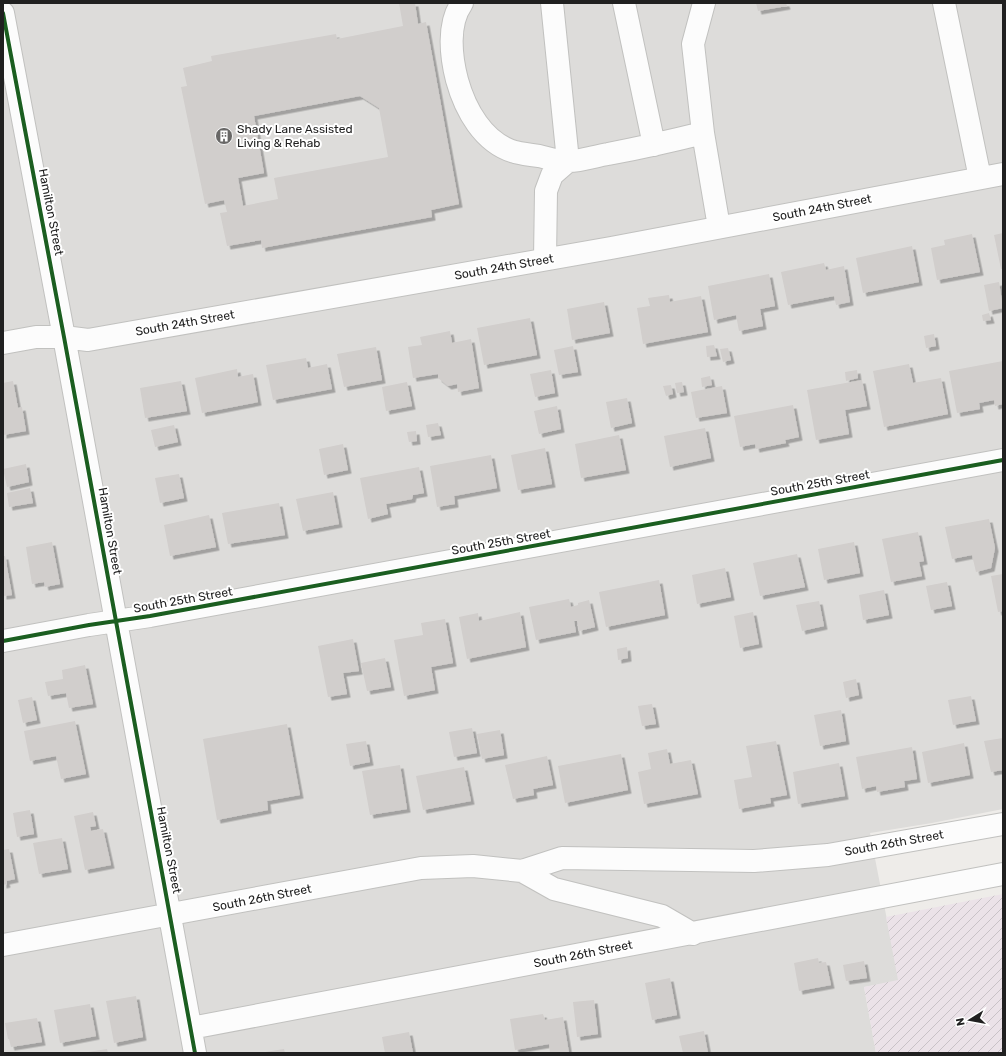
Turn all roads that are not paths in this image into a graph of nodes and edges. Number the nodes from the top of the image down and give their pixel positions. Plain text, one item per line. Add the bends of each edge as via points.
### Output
1 (462, 3) edge
2 (552, 3) edge
3 (624, 3) edge
4 (704, 3) edge
5 (944, 3) edge
6 (3, 13) edge
7 (5, 40) edge
8 (703, 133) junction
9 (654, 145) junction
10 (568, 161) junction
11 (1003, 174) edge
12 (980, 178) junction
13 (719, 228) junction
14 (545, 259) junction
15 (64, 337) junction
16 (3, 343) edge
17 (1003, 460) edge
18 (116, 621) junction
19 (3, 641) edge
20 (1003, 824) edge
21 (522, 871) junction
22 (1003, 874) edge
23 (170, 915) junction
24 (693, 934) junction
25 (3, 945) edge
26 (191, 1028) junction
27 (195, 1053) edge

1 - 10 street via 452,31 452,56 461,95 474,119 489,137 504,148
2 - 10 street
3 - 9 street
4 - 8 street via 693,44
5 - 12 street
6 - 7 street, Hamilton Street
7 - 15 street, Hamilton Street
8 - 9 street
8 - 13 street
9 - 10 street
10 - 14 street via 552,175 546,191
11 - 12 street, South 24th Street
12 - 13 street, South 24th Street
13 - 14 street, South 24th Street
14 - 15 street, South 24th Street via 88,340
15 - 16 street, South 24th Street via 36,337
15 - 18 street, Hamilton Street
17 - 18 street, South 25th Street
18 - 19 street, South 25th Street
18 - 23 street, Hamilton Street
20 - 21 street, South 26th Street via 828,855 754,861 562,858
21 - 23 street, South 26th Street via 473,866 421,868
21 - 24 street, South 26th Street via 554,889 662,916
22 - 24 street, South 26th Street
23 - 25 street, South 26th Street
23 - 26 street, Hamilton Street
24 - 26 street, South 26th Street
26 - 27 street, Hamilton Street

